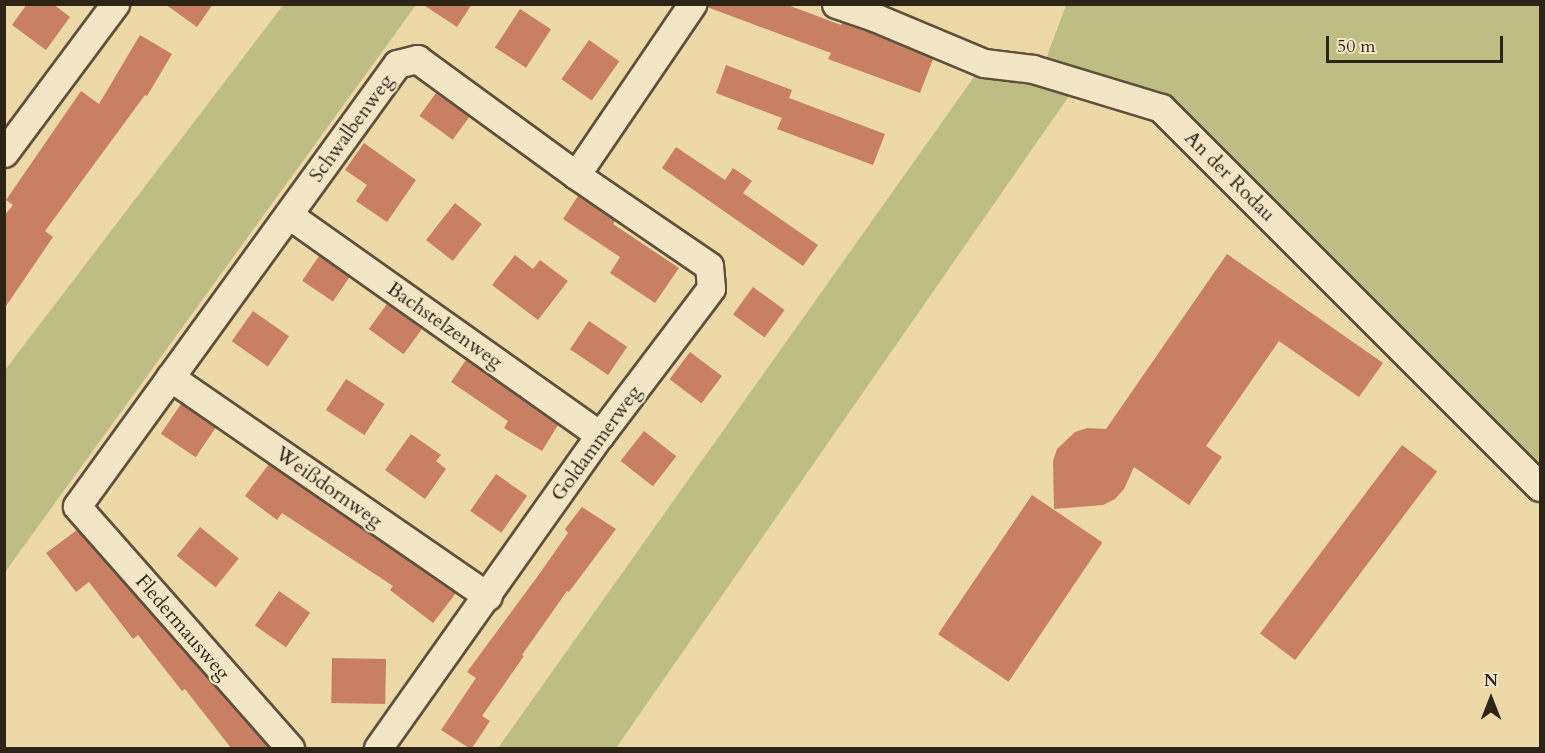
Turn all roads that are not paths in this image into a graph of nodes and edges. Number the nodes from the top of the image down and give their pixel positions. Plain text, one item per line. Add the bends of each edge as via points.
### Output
1 (115, 4) edge
2 (692, 4) edge
3 (836, 4) edge
4 (4, 153) edge
5 (576, 175) junction
6 (289, 215) junction
7 (170, 377) junction
8 (600, 435) junction
9 (1540, 487) edge
10 (77, 506) joint
11 (488, 596) junction
12 (290, 748) edge
13 (378, 748) edge

1 - 4 street
2 - 5 street
3 - 9 street, An der Rodau via 984,63 1033,69 1161,108
5 - 6 street, Schwalbenweg via 417,59 397,64
5 - 8 street, Goldammerweg via 709,266 711,288
6 - 7 street, Schwalbenweg
6 - 8 street, Bachstelzenweg
7 - 10 street, Schwalbenweg
7 - 11 street, Weißdornweg
8 - 11 street, Goldammerweg
10 - 12 street, Fledermausweg
11 - 13 street, Goldammerweg

